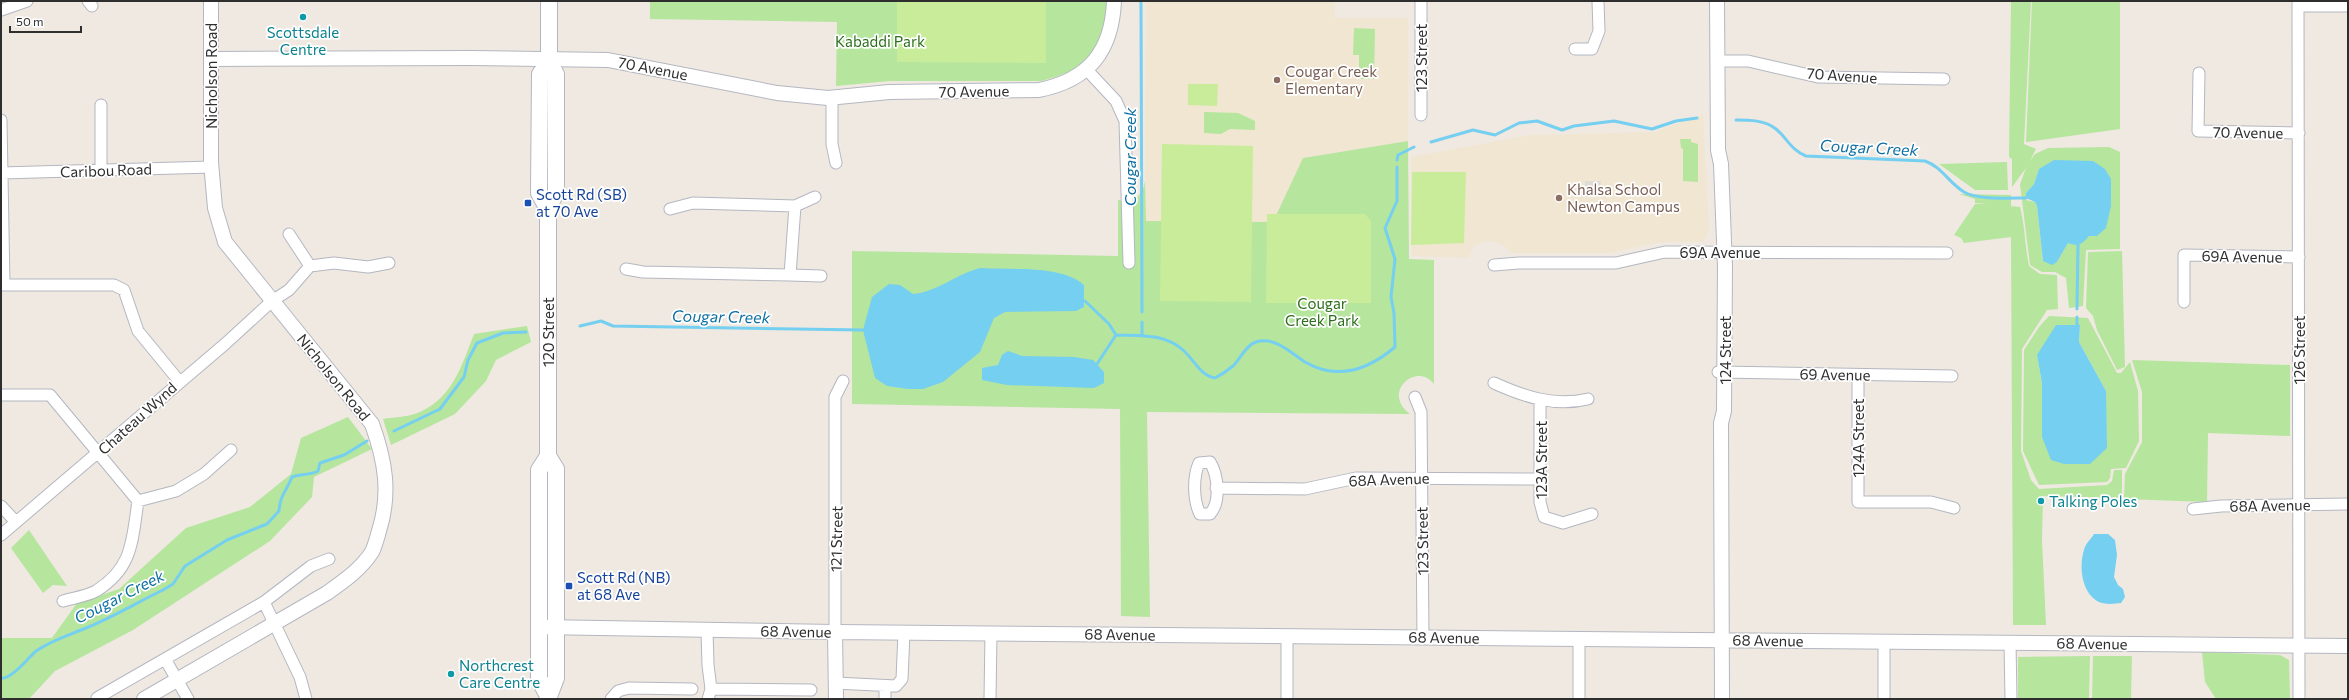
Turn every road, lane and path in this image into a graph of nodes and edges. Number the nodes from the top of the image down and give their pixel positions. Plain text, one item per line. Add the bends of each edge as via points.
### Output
1 (27, 1) edge
2 (211, 1) edge
3 (549, 1) edge
4 (1114, 1) edge
5 (1421, 1) edge
6 (1598, 1) edge
7 (1717, 1) edge
8 (2298, 4) edge
9 (2348, 6) edge
10 (1, 10) edge
11 (1575, 49) dead end
12 (211, 59) junction
13 (549, 60) junction
14 (1717, 61) junction
15 (1087, 70) junction
16 (2199, 73) dead end
17 (1944, 79) dead end
18 (832, 98) junction
19 (101, 105) dead end
20 (1421, 115) dead end
21 (1, 120) edge
22 (2299, 133) junction
23 (836, 163) dead end
24 (212, 167) junction
25 (101, 170) junction
26 (2, 173) edge
27 (815, 197) dead end
28 (795, 206) junction
29 (670, 209) dead end
30 (289, 234) dead end
31 (1721, 251) junction
32 (1947, 253) dead end
33 (2299, 256) junction
34 (389, 263) dead end
35 (1128, 263) dead end
36 (1494, 265) dead end
37 (310, 266) junction
38 (626, 268) dead end
39 (790, 275) junction
40 (821, 276) dead end
41 (2, 285) edge
42 (272, 301) junction
43 (2184, 302) dead end
44 (1721, 372) junction
45 (1858, 375) junction
46 (1952, 376) dead end
47 (179, 381) junction
48 (843, 381) dead end
49 (1494, 384) dead end
50 (1, 395) edge
51 (1416, 397) dead end
52 (1588, 399) dead end
53 (1540, 400) junction
54 (231, 450) dead end
55 (98, 453) junction
56 (548, 456) junction
57 (1421, 477) junction
58 (1540, 478) junction
59 (1216, 488) dead end
60 (138, 501) junction
61 (2348, 504) edge
62 (2300, 505) junction
63 (1, 506) edge
64 (1954, 508) dead end
65 (2193, 509) dead end
66 (1592, 514) dead end
67 (16, 522) junction
68 (1, 535) edge
69 (329, 559) dead end
70 (63, 601) dead end
71 (264, 602) junction
72 (274, 624) junction
73 (540, 627) junction
74 (556, 627) junction
75 (707, 630) junction
76 (835, 632) junction
77 (904, 632) junction
78 (991, 633) junction
79 (1287, 636) junction
80 (1423, 637) junction
81 (1579, 638) junction
82 (1722, 640) junction
83 (1884, 641) junction
84 (2010, 642) junction
85 (2299, 645) junction
86 (2348, 646) edge
87 (165, 659) junction
88 (176, 680) junction
89 (835, 683) junction
90 (885, 686) junction
91 (692, 689) dead end
92 (811, 690) dead end
93 (709, 694) edge
94 (97, 698) dead end
95 (548, 698) edge
96 (144, 699) edge
97 (188, 699) edge
98 (306, 699) edge
99 (611, 699) edge
100 (836, 699) edge
101 (886, 699) edge
102 (990, 699) edge
103 (1287, 699) edge
104 (1579, 699) edge
105 (1722, 699) edge
106 (1884, 699) edge
107 (2011, 699) edge
108 (2300, 699) edge

1 - 10 street
2 - 12 street, Nicholson Road
3 - 13 main road, 120 Street
4 - 15 street via 1110,36
5 - 20 street, 123 Street
6 - 11 street via 1599,31 1592,49
7 - 14 street, 124 Street
8 - 9 street
8 - 22 street, 126 Street
12 - 13 street, 70 Avenue
12 - 24 street, Nicholson Road
13 - 18 street, 70 Avenue via 608,60 777,93
13 - 56 main road, 120 Street via 556,74 557,117 556,192 548,208
14 - 17 street, 70 Avenue via 1748,61 1818,77
14 - 31 street, 124 Street
15 - 18 street, 70 Avenue via 1058,86 1039,90 889,92
15 - 35 street via 1116,101 1125,121
16 - 22 street, 70 Avenue via 2198,131
18 - 23 street via 832,144
19 - 25 street
21 - 26 street
22 - 33 street, 126 Street
24 - 25 street, Caribou Road
24 - 42 street, Nicholson Road via 215,208 225,242
25 - 26 street, Caribou Road
26 - 41 street
27 - 28 street
28 - 29 street via 693,203
28 - 39 street
30 - 37 street
31 - 32 street, 69A Avenue
31 - 36 street, 69A Avenue via 1665,252 1616,263
31 - 44 street, 124 Street
33 - 43 street, 69A Avenue via 2184,255
33 - 62 street, 126 Street
34 - 37 street via 368,267 334,263
37 - 42 street via 289,290
38 - 39 street via 643,272
39 - 40 street
41 - 47 street via 114,285 124,290 138,331
42 - 47 street, Chateau Wynd
42 - 72 street, Nicholson Road via 372,424 381,450 386,477 382,521 372,551 351,576 328,593
44 - 45 street, 69 Avenue
44 - 82 street, 124 Street via 1724,411 1721,423
45 - 46 street, 69 Avenue
45 - 64 street, 124A Street via 1858,502 1931,502
47 - 55 street, Chateau Wynd
48 - 76 street, 121 Street via 835,397
49 - 53 street, 123A Street
50 - 55 street via 50,395
51 - 57 street, 123 Street via 1421,412
52 - 53 street, 123A Street via 1570,403
53 - 58 street, 123A Street
54 - 60 street via 204,474 176,492
55 - 60 street
55 - 67 street, Chateau Wynd
56 - 73 main road, 120 Street via 539,470
56 - 74 main road, 120 Street via 556,469
57 - 58 street, 68A Avenue
57 - 59 street, 68A Avenue via 1356,478 1305,489
57 - 80 street, 123 Street
58 - 66 street, 123A Street via 1540,502 1544,517 1563,523
60 - 70 street via 132,546 122,570 95,592
61 - 62 street, 68A Avenue
62 - 65 street, 68A Avenue
62 - 85 street, 126 Street
63 - 67 street
67 - 68 street, Chateau Wynd
69 - 71 street via 311,566
71 - 72 street
71 - 87 street
72 - 88 street, Nicholson Road
72 - 98 street via 300,677
73 - 74 street, 68 Avenue
73 - 95 main road, 120 Street via 540,679
74 - 75 street, 68 Avenue
74 - 95 main road, 120 Street via 556,678
75 - 76 street, 68 Avenue
75 - 93 street
76 - 77 street, 68 Avenue
76 - 89 street, 121 Street
77 - 78 street, 68 Avenue
77 - 90 street via 902,679 896,686
78 - 79 street, 68 Avenue
78 - 102 street
79 - 80 street, 68 Avenue
79 - 103 street
80 - 81 street, 68 Avenue
81 - 82 street, 68 Avenue
81 - 104 street
82 - 83 street, 68 Avenue
82 - 105 street, 124 Street
83 - 84 street, 68 Avenue
83 - 106 street
84 - 85 street, 68 Avenue
84 - 107 street
85 - 86 street, 68 Avenue
85 - 108 street, 126 Street
87 - 88 street
87 - 94 street
88 - 96 street, Nicholson Road
88 - 97 street
89 - 90 street
89 - 100 street, 121 Street
90 - 101 street
91 - 99 street via 629,688 618,691
92 - 93 street

